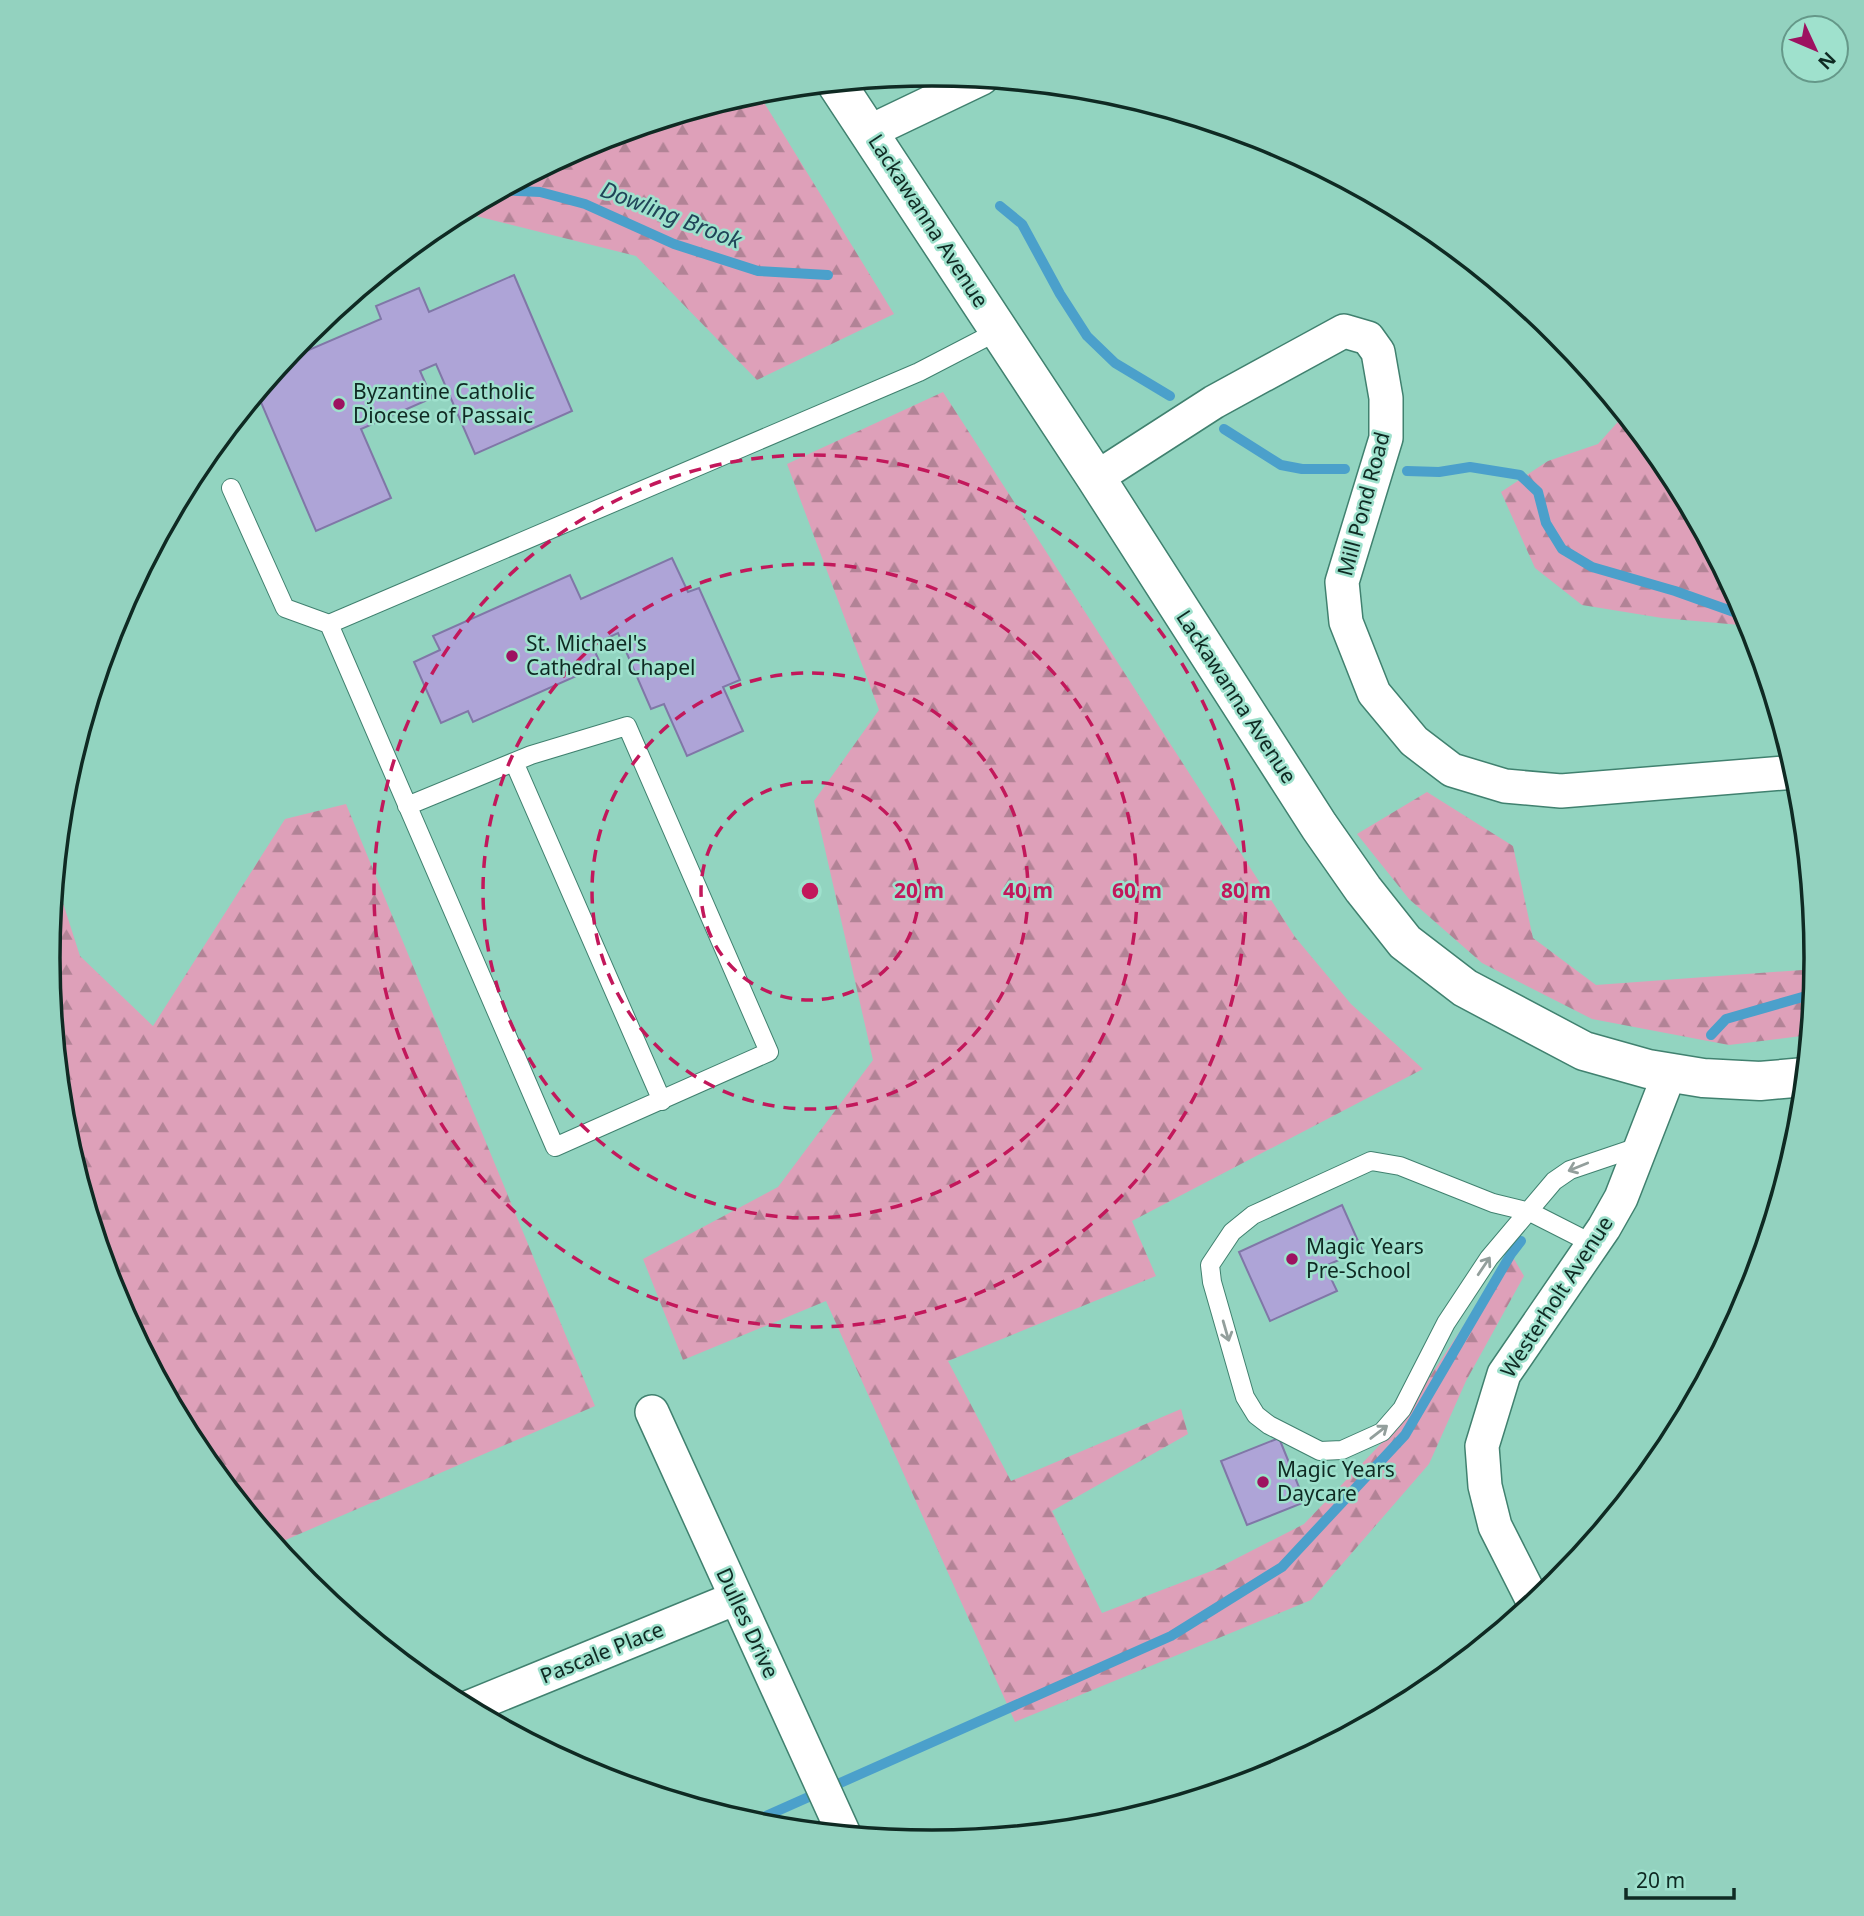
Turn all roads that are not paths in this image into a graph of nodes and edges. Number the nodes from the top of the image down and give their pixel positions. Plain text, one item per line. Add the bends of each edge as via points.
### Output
1 (964, 87) edge
2 (841, 91) edge
3 (869, 132) junction
4 (1000, 330) junction
5 (1096, 478) junction
6 (230, 488) dead end
7 (329, 624) junction
8 (514, 762) junction
9 (1785, 773) edge
10 (407, 806) junction
11 (1670, 1072) junction
12 (1796, 1078) edge
13 (662, 1101) junction
14 (1641, 1146) junction
15 (1530, 1212) junction
16 (1593, 1244) junction
17 (652, 1412) dead end
18 (1529, 1593) edge
19 (736, 1598) junction
20 (479, 1703) edge
21 (840, 1825) edge

1 - 3 street
2 - 3 street, Lackawanna Avenue
3 - 4 street, Lackawanna Avenue
4 - 5 street, Lackawanna Avenue
4 - 7 lane via 906,377
5 - 9 street, Mill Pond Road via 1214,402 1344,331 1368,338 1378,352 1386,398 1386,438 1342,582 1346,622 1374,693 1414,741 1452,770 1505,786 1561,791
5 - 11 street, Lackawanna Avenue via 1319,826 1405,942 1465,988 1584,1051
6 - 7 lane via 285,608
7 - 10 lane
8 - 10 lane
8 - 13 lane
8 - 13 lane via 627,726 769,1052
10 - 13 lane via 555,1147
11 - 12 street, Lackawanna Avenue via 1760,1081
11 - 14 street, Westerholt Avenue
14 -> 15 lane via 1570,1170 1554,1181
14 - 16 street, Westerholt Avenue via 1621,1198
15 -> 15 lane via 1493,1203 1400,1166 1371,1161 1253,1215 1232,1232 1210,1265 1245,1397 1256,1415 1320,1451 1342,1450 1382,1432 1402,1409 1446,1323 1489,1258
15 - 16 lane
16 - 18 street, Westerholt Avenue via 1504,1374 1482,1446 1495,1525
17 - 19 street, Dulles Drive
19 - 20 street, Pascale Place
19 - 21 street, Dulles Drive

